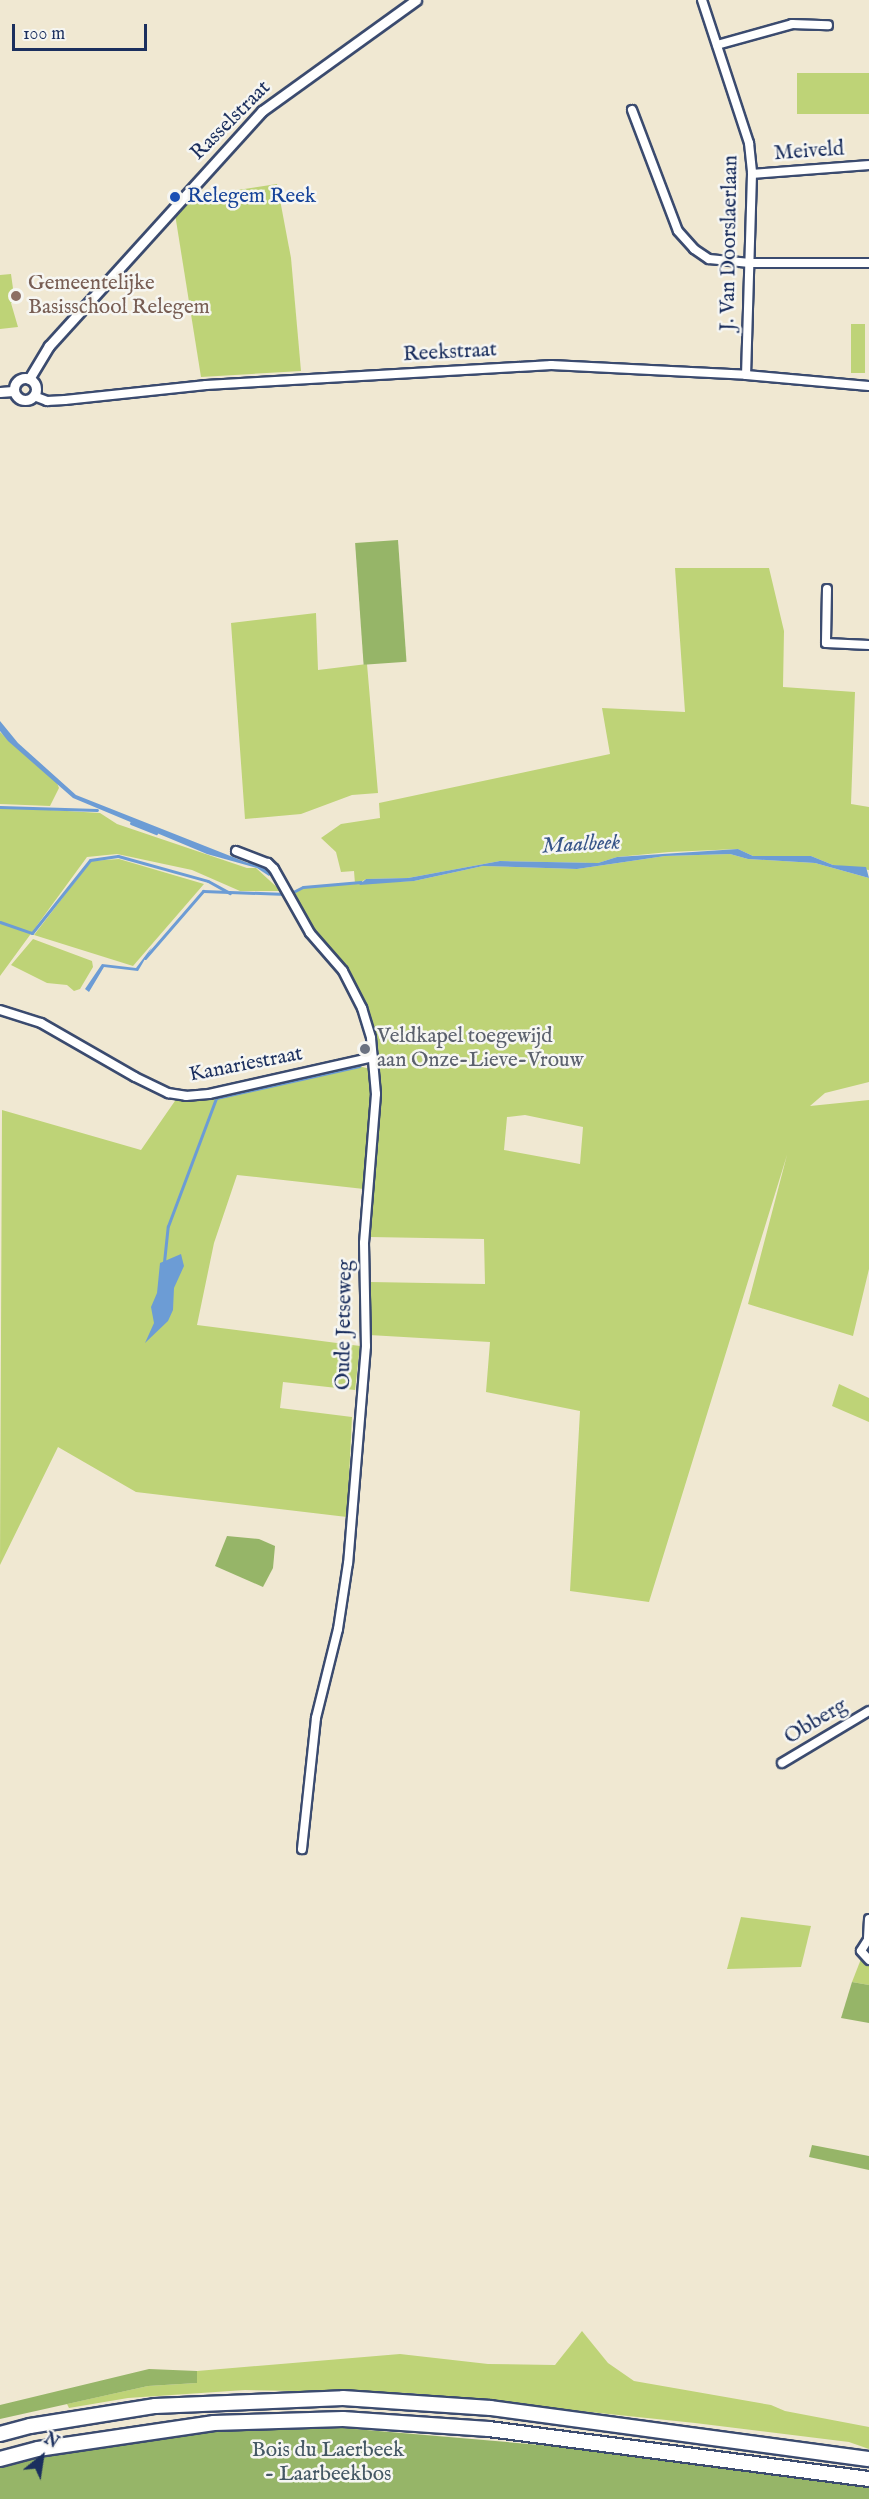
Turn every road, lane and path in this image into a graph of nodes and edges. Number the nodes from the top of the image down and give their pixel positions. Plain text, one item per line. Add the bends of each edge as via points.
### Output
1 (416, 0) edge
2 (702, 0) edge
3 (828, 26) dead end
4 (717, 45) junction
5 (632, 110) dead end
6 (869, 165) edge
7 (752, 174) junction
8 (750, 263) junction
9 (869, 263) edge
10 (746, 375) junction
11 (29, 379) junction
12 (869, 386) edge
13 (13, 391) junction
14 (0, 392) edge
15 (34, 396) junction
16 (827, 589) dead end
17 (869, 645) edge
18 (236, 851) dead end
19 (0, 1010) edge
20 (373, 1057) junction
21 (869, 1711) edge
22 (782, 1763) dead end
23 (302, 1849) dead end
24 (869, 1919) edge
25 (868, 1938) edge
26 (869, 1960) edge
27 (0, 2434) edge
28 (0, 2459) edge
29 (869, 2459) edge
30 (869, 2479) edge

1 - 11 street, Rasselstraat via 262,111 49,346
2 - 4 street, J. Van Doorslaerlaan
3 - 4 street via 792,24
4 - 7 street, J. Van Doorslaerlaan via 747,133
5 - 8 street via 678,231 709,259
6 - 7 street, Meiveld
7 - 8 street, J. Van Doorslaerlaan
8 - 9 street
8 - 10 street, J. Van Doorslaerlaan
10 - 12 street, Reekstraat
10 - 15 street, Reekstraat via 551,365 206,385 47,401
11 - 13 street via 19,379
11 - 15 street via 36,387
13 - 14 street
13 - 15 street, Reekstraat via 22,401
16 - 17 street via 826,643
18 - 20 street, Oude Jetseweg via 274,869 310,933 343,971 363,1008
19 - 20 street, Kanariestraat via 41,1023 135,1077 168,1093 186,1096
20 - 23 street, Oude Jetseweg via 376,1094 364,1243 366,1346 349,1552 338,1629 316,1718
21 - 22 street, Obberg
24 - 25 street
25 - 26 street via 861,1951
27 - 29 highway via 155,2406 343,2398 491,2408
28 - 30 highway via 168,2428 343,2419 489,2429

